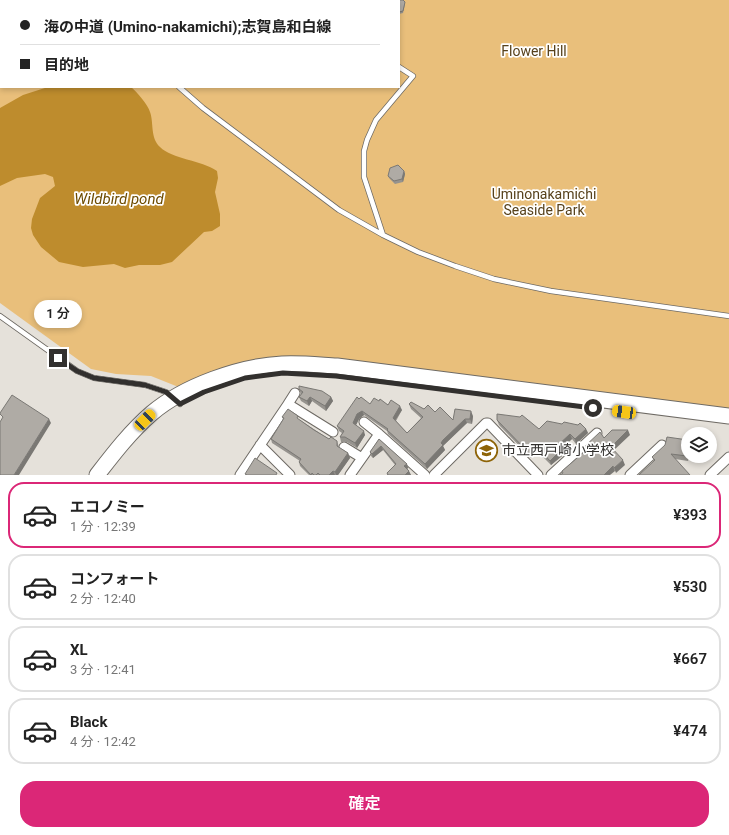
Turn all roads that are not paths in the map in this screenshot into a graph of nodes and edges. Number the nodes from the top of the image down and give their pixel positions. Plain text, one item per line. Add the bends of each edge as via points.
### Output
1 (400, 68) edge
2 (180, 88) edge
3 (383, 234) junction
4 (0, 316) edge
5 (729, 316) edge
6 (295, 393) dead end
7 (177, 401) junction
8 (288, 404) junction
9 (729, 416) edge
10 (364, 422) dead end
11 (729, 427) edge
12 (333, 432) dead end
13 (597, 433) edge
14 (379, 434) junction
15 (260, 445) junction
16 (662, 445) dead end
17 (344, 447) dead end
18 (729, 457) edge
19 (362, 458) junction
20 (97, 475) edge
21 (109, 475) edge
22 (240, 475) edge
23 (290, 475) edge
24 (350, 475) edge
25 (426, 475) edge
26 (434, 475) edge
27 (538, 475) edge
28 (551, 475) edge
29 (630, 475) edge
30 (710, 475) edge

1 - 3 lane via 413,76 376,120 364,151 364,177
2 - 3 lane via 339,210
3 - 5 lane via 418,252 494,279 551,291
4 - 7 lane via 77,371 94,378 145,385 166,392
6 - 8 street
7 - 9 main road via 198,385 241,370 282,364 337,366
7 - 11 main road via 245,378 283,373 336,376 458,390
7 - 20 main road via 153,412
7 - 21 main road via 146,431
8 - 12 street
8 - 15 street
10 - 14 street
13 - 28 street
14 - 19 street
14 - 25 street
15 - 22 street
15 - 23 street
16 - 29 street
17 - 19 street
18 - 30 street
19 - 24 street
26 - 27 street via 486,423

